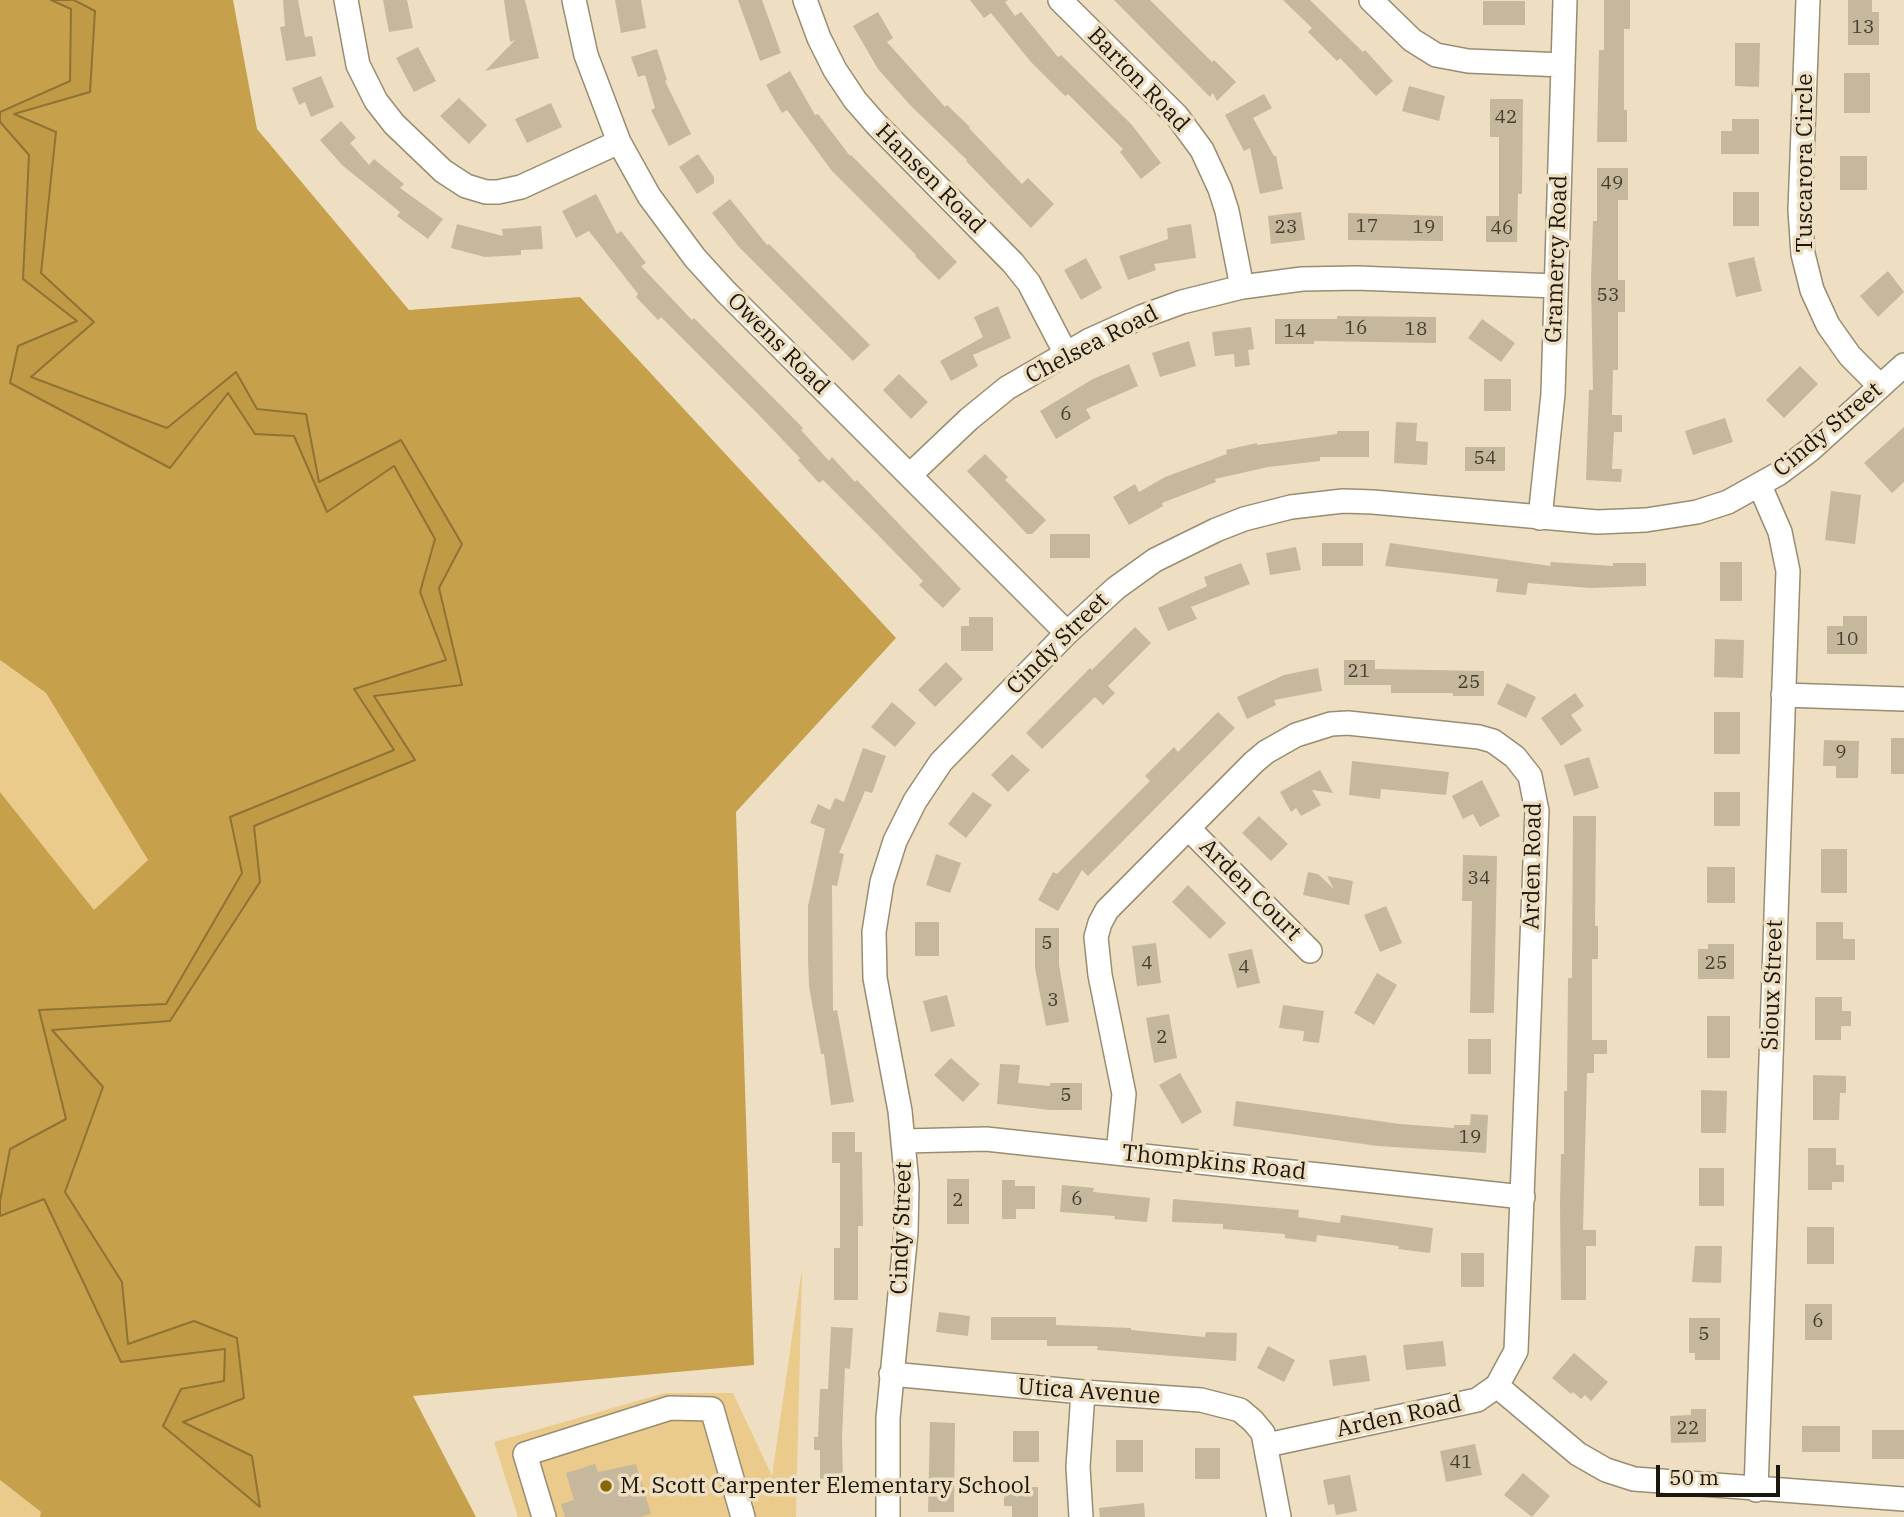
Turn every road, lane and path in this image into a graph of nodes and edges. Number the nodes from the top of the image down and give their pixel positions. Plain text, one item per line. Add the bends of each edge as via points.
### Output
1 (346, 0) edge
2 (574, 0) edge
3 (804, 0) edge
4 (1060, 0) edge
5 (1371, 0) edge
6 (1565, 0) edge
7 (1808, 0) edge
8 (1563, 65) junction
9 (619, 142) junction
10 (1556, 286) junction
11 (1242, 287) junction
12 (1065, 352) junction
13 (1904, 365) edge
14 (1880, 386) junction
15 (911, 474) junction
16 (1760, 486) junction
17 (1541, 518) junction
18 (1067, 633) junction
19 (1783, 695) junction
20 (1904, 699) edge
21 (1189, 829) junction
22 (1310, 951) dead end
23 (904, 1141) junction
24 (1118, 1153) junction
25 (1523, 1197) junction
26 (891, 1374) junction
27 (1497, 1386) junction
28 (1083, 1392) junction
29 (1267, 1445) junction
30 (1756, 1489) junction
31 (1904, 1499) edge
32 (544, 1517) edge
33 (743, 1517) edge
34 (888, 1517) edge
35 (1081, 1517) edge
36 (1279, 1517) edge

1 - 9 street via 358,65 376,101 443,171 466,186 486,192 522,187
2 - 9 street, Owens Road via 586,55
3 - 12 street, Hansen Road via 835,70 855,100 1013,263 1029,283
4 - 11 street, Barton Road via 1177,116 1202,150 1227,211
5 - 8 street via 1419,46 1448,59
6 - 8 street, Gramercy Road
7 - 14 street, Tuscarora Circle via 1802,254 1828,326
8 - 10 street, Gramercy Road
9 - 15 street, Owens Road via 649,196 695,258
10 - 11 street, Chelsea Road via 1357,278
10 - 17 street, Gramercy Road via 1553,394
11 - 12 street, Chelsea Road via 1160,309
12 - 15 street, Chelsea Road via 988,402
13 - 14 street, Cindy Street
14 - 16 street, Cindy Street via 1810,450
15 - 18 street, Owens Road
16 - 17 street, Cindy Street via 1714,507 1663,518 1597,522
16 - 19 street, Sioux Street via 1786,558
17 - 18 street, Cindy Street via 1373,502 1267,512 1154,560 1116,587
18 - 23 street, Cindy Street via 941,762 915,801 888,861 873,953
19 - 20 street
19 - 30 street, Sioux Street
21 - 22 street, Arden Court
21 - 24 street, Arden Road via 1107,910 1096,937 1124,1094
21 - 25 street, Arden Road via 1266,752 1296,735 1331,724 1479,737 1505,748 1524,767 1533,785 1537,811
23 - 24 street, Thompkins Road via 986,1139
23 - 26 street, Cindy Street via 906,1232
24 - 25 street, Thompkins Road
25 - 27 street, Arden Road via 1516,1351
26 - 28 street, Utica Avenue
26 - 34 street, Cindy Street
27 - 29 street, Arden Road via 1476,1400 1446,1408
27 - 30 street via 1578,1454 1606,1470 1634,1479
28 - 29 street, Utica Avenue via 1218,1403 1253,1420
28 - 35 street via 1078,1467
29 - 36 street
30 - 31 street
32 - 33 street via 525,1454 670,1408 712,1409

